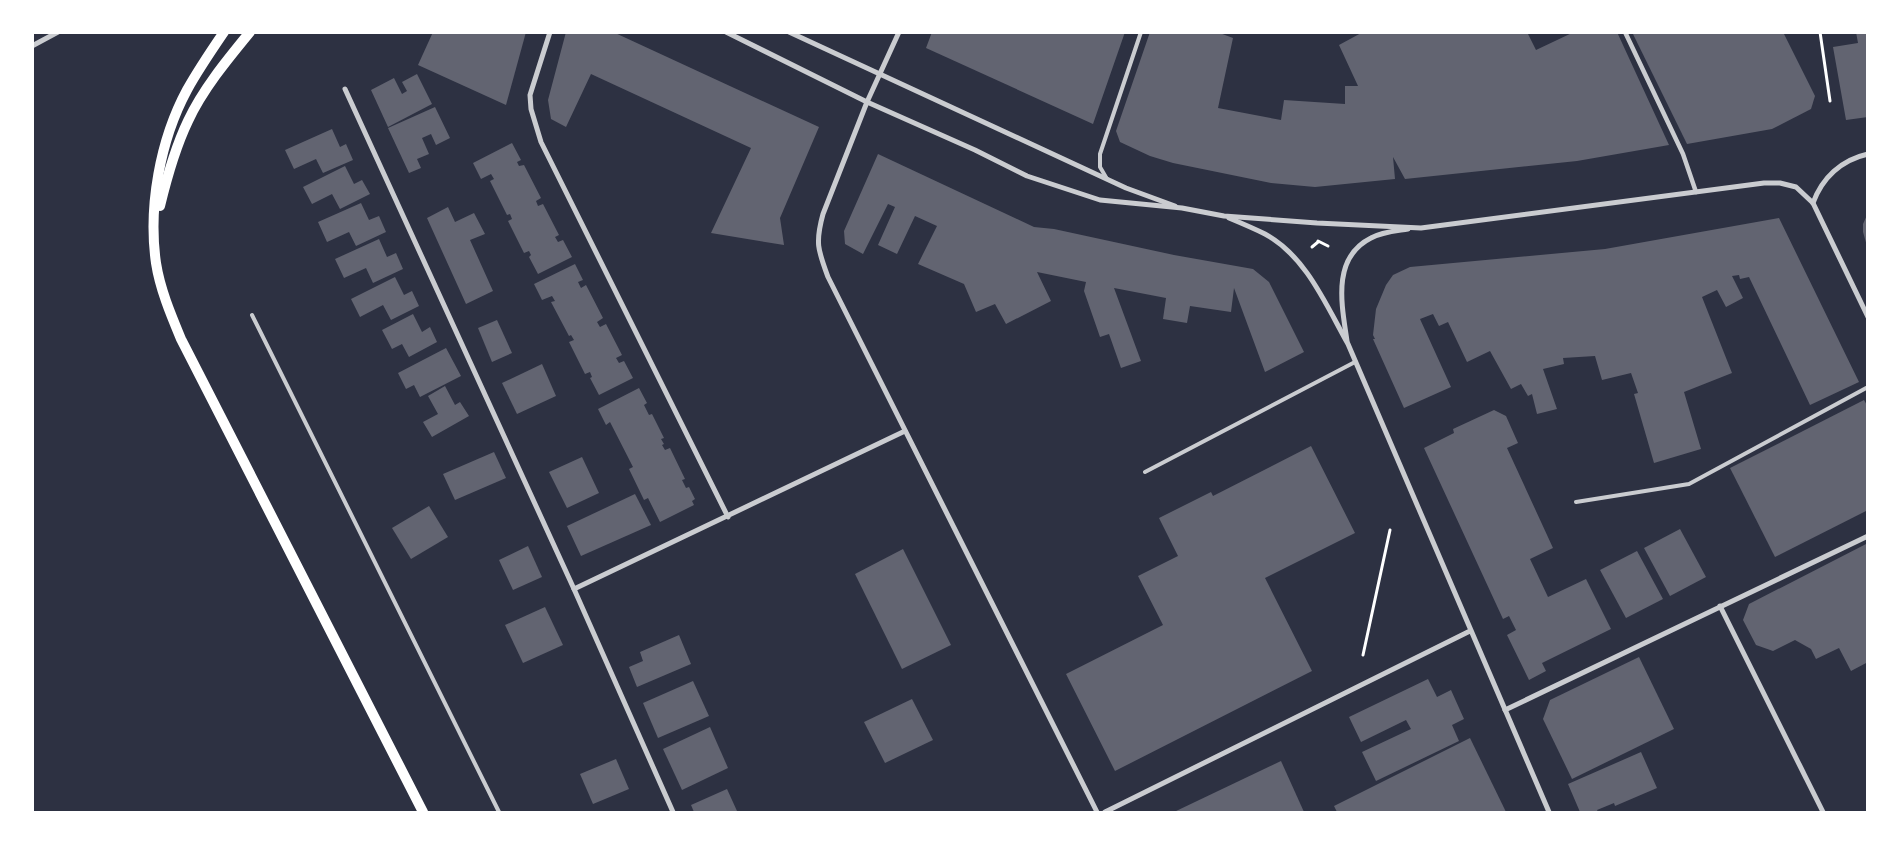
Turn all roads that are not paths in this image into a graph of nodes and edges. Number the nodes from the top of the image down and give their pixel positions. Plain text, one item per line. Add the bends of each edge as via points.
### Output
1 (58, 32) edge
2 (217, 32) edge
3 (224, 32) edge
4 (250, 32) edge
5 (550, 32) edge
6 (726, 32) edge
7 (789, 32) edge
8 (898, 32) edge
9 (1140, 32) edge
10 (1625, 32) edge
11 (32, 46) edge
12 (199, 68) junction
13 (880, 74) junction
14 (345, 89) dead end
15 (868, 102) junction
16 (1868, 154) edge
17 (1107, 179) junction
18 (1696, 192) junction
19 (1813, 203) junction
20 (1182, 208) junction
21 (1224, 216) junction
22 (1421, 228) junction
23 (153, 231) junction
24 (252, 315) dead end
25 (1868, 317) edge
26 (1348, 344) junction
27 (1355, 362) junction
28 (1868, 387) edge
29 (905, 431) junction
30 (1145, 472) dead end
31 (1576, 502) dead end
32 (728, 517) junction
33 (1868, 536) edge
34 (574, 589) junction
35 (1720, 606) junction
36 (1470, 631) junction
37 (1505, 710) junction
38 (423, 812) edge
39 (499, 812) edge
40 (673, 812) edge
41 (1097, 812) edge
42 (1105, 812) edge
43 (1549, 812) edge
44 (1823, 812) edge

1 - 11 street
2 - 12 main road
3 - 12 main road
4 - 23 main road via 211,82 189,120 172,162
5 - 32 street via 530,95 530,109 541,142
6 - 15 street
7 - 13 street
8 - 13 street
9 - 17 lane via 1100,154 1100,166
10 - 18 street via 1683,154
12 - 23 main road via 173,122 161,163
13 - 15 street
13 - 17 street
14 - 34 street
15 - 20 street via 1027,176 1067,190 1100,200
15 - 29 street via 823,214 818,251
16 - 19 street via 1836,169 1819,187
17 - 20 street
18 - 19 street via 1780,183 1796,187
18 - 22 street
19 - 25 street
20 - 21 street
21 - 22 street
21 - 26 street via 1266,234 1297,260
22 - 26 street via 1371,237 1349,257 1343,271 1342,286
23 - 38 main road via 156,264 181,339
24 - 39 lane
26 - 27 street
27 - 30 lane
27 - 36 street
28 - 31 lane via 1689,484
29 - 32 street
29 - 41 street
32 - 34 street
33 - 35 street
34 - 40 street
35 - 37 street
35 - 44 street
36 - 37 street
36 - 42 street
37 - 43 street

